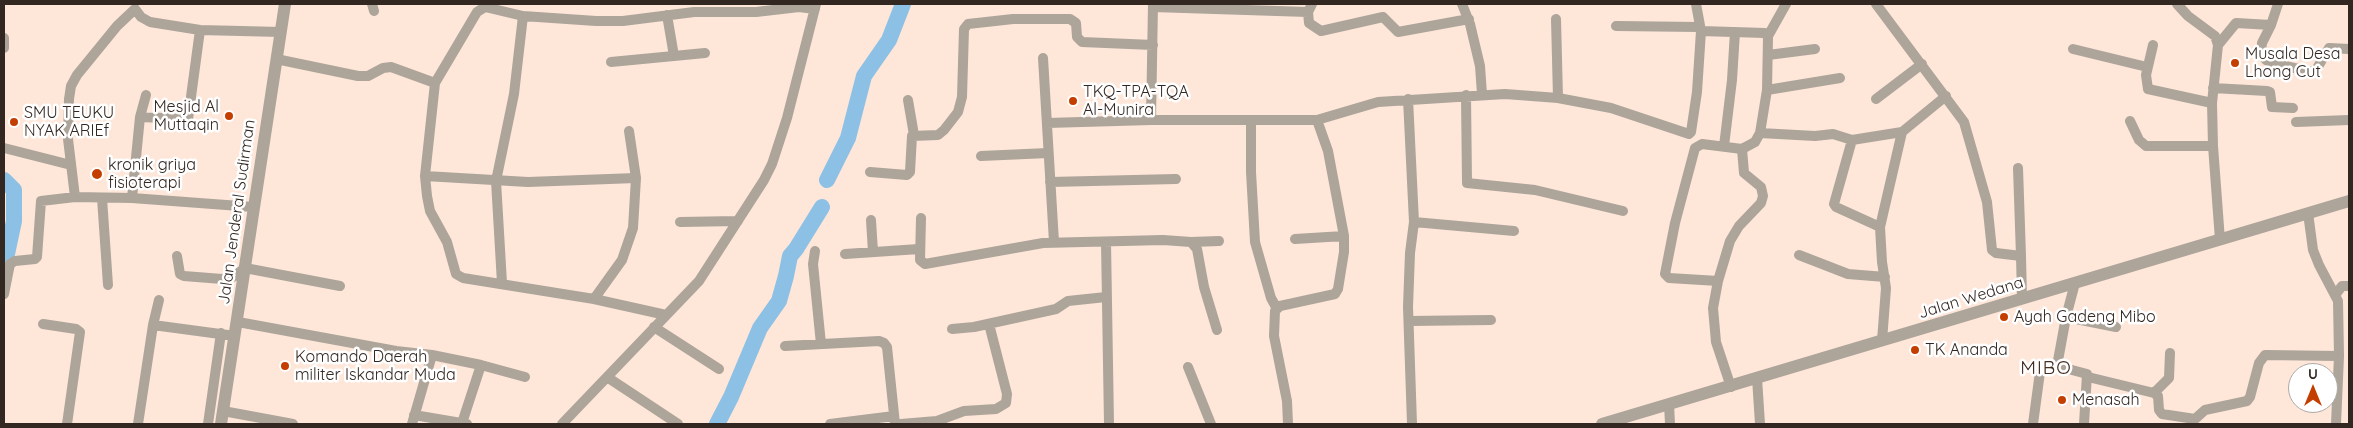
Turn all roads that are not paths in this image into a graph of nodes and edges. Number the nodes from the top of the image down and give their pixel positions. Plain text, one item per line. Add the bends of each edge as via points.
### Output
1 (285, 4) edge
2 (1462, 4) edge
3 (1696, 4) edge
4 (1786, 4) edge
5 (1876, 4) edge
6 (2178, 4) edge
7 (2278, 4) edge
8 (134, 6) edge
9 (816, 6) edge
10 (1153, 6) edge
11 (694, 8) edge
12 (1310, 8) edge
13 (518, 11) edge
14 (668, 15) junction
15 (1468, 19) junction
16 (1556, 20) dead end
17 (2271, 25) junction
18 (1616, 26) dead end
19 (1700, 29) junction
20 (200, 30) junction
21 (281, 32) junction
22 (1735, 32) junction
23 (1768, 36) junction
24 (4, 38) edge
25 (1153, 45) junction
26 (2153, 45) dead end
27 (2218, 45) junction
28 (4, 48) edge
29 (1815, 49) dead end
30 (2073, 49) dead end
31 (2349, 49) edge
32 (705, 53) dead end
33 (1768, 55) junction
34 (674, 56) junction
35 (1043, 58) dead end
36 (276, 59) junction
37 (611, 62) dead end
38 (1922, 64) junction
39 (2147, 67) junction
40 (1840, 78) dead end
41 (435, 83) junction
42 (2213, 88) junction
43 (1767, 90) junction
44 (1482, 94) junction
45 (146, 95) dead end
46 (1466, 96) junction
47 (1946, 96) junction
48 (1558, 98) junction
49 (1408, 99) junction
50 (1876, 99) dead end
51 (908, 100) dead end
52 (2212, 103) junction
53 (2293, 108) dead end
54 (140, 117) junction
55 (1151, 120) junction
56 (1250, 120) junction
57 (1317, 120) junction
58 (2349, 120) edge
59 (2130, 121) dead end
60 (2296, 122) dead end
61 (1046, 123) junction
62 (630, 132) dead end
63 (1691, 132) junction
64 (1902, 132) junction
65 (1760, 133) junction
66 (914, 135) junction
67 (1852, 140) junction
68 (1699, 145) junction
69 (1724, 146) junction
70 (2213, 146) junction
71 (4, 148) edge
72 (1742, 149) junction
73 (1048, 153) junction
74 (981, 156) dead end
75 (71, 165) junction
76 (2018, 168) dead end
77 (870, 172) dead end
78 (425, 176) junction
79 (636, 178) junction
80 (1176, 179) dead end
81 (496, 181) junction
82 (1050, 182) junction
83 (75, 197) junction
84 (102, 198) junction
85 (132, 198) junction
86 (2349, 201) edge
87 (253, 207) junction
88 (1623, 211) dead end
89 (2308, 213) junction
90 (921, 218) dead end
91 (871, 220) dead end
92 (738, 221) junction
93 (680, 222) dead end
94 (1414, 222) junction
95 (1880, 227) junction
96 (1514, 231) dead end
97 (1344, 236) junction
98 (1295, 239) dead end
99 (2220, 240) junction
100 (1219, 241) dead end
101 (1054, 242) junction
102 (1106, 242) junction
103 (1191, 242) junction
104 (919, 249) junction
105 (815, 251) dead end
106 (873, 252) junction
107 (845, 254) dead end
108 (1799, 255) dead end
109 (177, 256) dead end
110 (2021, 256) junction
111 (245, 268) junction
112 (1886, 277) junction
113 (1718, 281) junction
114 (502, 283) junction
115 (2075, 284) junction
116 (108, 285) dead end
117 (340, 286) dead end
118 (2349, 286) edge
119 (4, 294) edge
120 (2336, 294) junction
121 (1106, 298) junction
122 (594, 299) junction
123 (2022, 299) junction
124 (159, 300) dead end
125 (1276, 307) junction
126 (666, 315) junction
127 (2066, 318) junction
128 (1491, 320) dead end
129 (1409, 321) junction
130 (238, 322) junction
131 (43, 324) dead end
132 (989, 324) junction
133 (153, 325) junction
134 (2116, 327) dead end
135 (654, 328) junction
136 (952, 329) dead end
137 (1217, 330) dead end
138 (221, 334) junction
139 (235, 336) junction
140 (1882, 341) junction
141 (821, 344) junction
142 (785, 346) dead end
143 (2170, 353) dead end
144 (432, 354) junction
145 (2339, 356) junction
146 (481, 365) junction
147 (1188, 366) dead end
148 (2057, 366) junction
149 (719, 369) dead end
150 (607, 376) junction
151 (2088, 376) junction
152 (525, 378) dead end
153 (1757, 378) junction
154 (1731, 387) junction
155 (2154, 393) junction
156 (1669, 404) junction
157 (222, 418) edge
158 (413, 420) edge
159 (253, 421) edge
160 (897, 422) edge
161 (1619, 422) edge
162 (67, 424) edge
163 (138, 424) edge
164 (208, 424) edge
165 (293, 424) edge
166 (465, 424) edge
167 (562, 424) edge
168 (678, 424) edge
169 (830, 424) edge
170 (1109, 424) edge
171 (1211, 424) edge
172 (1288, 424) edge
173 (1412, 424) edge
174 (1602, 424) edge
175 (1670, 424) edge
176 (1760, 424) edge
177 (2033, 424) edge
178 (2084, 424) edge
179 (2336, 424) edge

1 - 21 street, Jalan Jenderal Sudirman
2 - 15 street
3 - 19 street
4 - 23 street
5 - 38 street
6 - 27 street via 2188,16 2215,36
7 - 17 street
8 - 20 street via 141,17 150,22
8 - 75 street via 71,86 67,115
9 - 11 street via 756,12
9 - 92 street via 775,156
10 - 12 street
10 - 25 street
11 - 14 street
12 - 15 street via 1309,23 1321,31 1383,17 1398,32
13 - 14 street via 605,21
13 - 41 street via 487,7 479,10
13 - 81 street via 514,94
14 - 34 street
15 - 44 street via 1480,66
16 - 48 street
17 - 27 street via 2236,23
17 - 31 street via 2261,51 2266,60 2276,64 2312,72 2329,48
18 - 19 street
19 - 22 street
19 - 63 street
20 - 21 street
20 - 54 street via 188,119
21 - 36 street, Jalan Jenderal Sudirman
22 - 23 street via 1765,33
22 - 69 street
23 - 33 street
24 - 28 street
25 - 55 street
25 - 66 street via 1082,42 1076,23 1070,19 1013,19 968,24 964,29 961,107 942,133
26 - 39 street
27 - 42 street
29 - 33 street
30 - 39 street
32 - 34 street
33 - 43 street
34 - 37 street
35 - 61 street
36 - 41 street via 358,76 368,76 391,67
36 - 87 street, Jalan Jenderal Sudirman
38 - 47 street
38 - 50 street
39 - 52 street via 2146,84 2150,90
40 - 43 street
41 - 78 street
42 - 52 street
42 - 53 street via 2268,91 2272,107
43 - 65 street
44 - 46 street
44 - 48 street
45 - 54 street
46 - 49 street
46 - 88 street via 1467,183 1535,190
47 - 64 street
47 - 110 street via 1964,122 1972,144 1987,202 1992,250
48 - 63 street via 1611,108
49 - 57 street via 1363,105
49 - 94 street
51 - 66 street
52 - 70 street
54 - 85 street
55 - 56 street
55 - 61 street
56 - 57 street
56 - 125 street via 1255,242
57 - 97 street via 1328,151
58 - 60 street
59 - 70 street via 2141,144 2146,146
61 - 73 street
62 - 79 street
63 - 68 street
64 - 67 street
64 - 95 street
65 - 67 street via 1833,134
65 - 72 street via 1753,144
66 - 77 street via 911,138 908,174
67 - 95 street via 1834,204
68 - 69 street
68 - 113 street via 1695,148 1675,223 1665,274 1669,278
69 - 72 street
70 - 99 street
71 - 75 street
72 - 113 street via 1744,173 1761,187 1764,196 1733,236
73 - 74 street
73 - 82 street
75 - 83 street
76 - 110 street
78 - 81 street
78 - 114 street via 430,211 447,242 456,274 463,278
79 - 81 street
79 - 122 street via 635,214 628,248
80 - 82 street
81 - 114 street
82 - 101 street
83 - 84 street
83 - 119 street via 41,201 37,257 10,264
84 - 85 street
84 - 116 street
85 - 87 street
86 - 89 street, Jalan Wedana
87 - 111 street, Jalan Jenderal Sudirman
89 - 99 street, Jalan Wedana
89 - 120 street via 2313,250
90 - 104 street
91 - 106 street
92 - 93 street
92 - 126 street via 698,281
94 - 96 street
94 - 129 street
95 - 112 street
97 - 98 street
97 - 125 street via 1344,256 1335,294
99 - 115 street, Jalan Wedana
100 - 103 street
101 - 102 street
101 - 104 street via 929,264 921,262
102 - 103 street
102 - 121 street
103 - 137 street via 1197,249
104 - 106 street
105 - 141 street via 813,264
106 - 107 street
108 - 112 street via 1848,274
109 - 111 street via 180,274 184,276 222,279 233,277
110 - 123 street
111 - 117 street
111 - 130 street, Jalan Jenderal Sudirman
112 - 140 street
113 - 154 street via 1713,324
114 - 122 street
115 - 123 street, Jalan Wedana
115 - 127 street
118 - 120 street via 2342,286
120 - 145 street
121 - 132 street via 1068,301 1056,309
121 - 170 street
122 - 126 street
123 - 140 street, Jalan Wedana
124 - 133 street
125 - 172 street via 1274,336 1287,401
126 - 135 street
127 - 134 street
127 - 148 street
128 - 129 street
129 - 173 street
130 - 139 street, Jalan Jenderal Sudirman
130 - 144 street via 396,351
131 - 162 street via 80,332
132 - 136 street
132 - 160 street via 1007,394 1006,403 996,409 964,411 937,421
133 - 138 street
133 - 163 street
135 - 149 street
135 - 150 street
138 - 139 street
138 - 164 street
139 - 157 street, Jalan Jenderal Sudirman
140 - 153 street, Jalan Wedana
141 - 142 street
141 - 160 street via 879,341 885,344
143 - 155 street via 2169,378
144 - 146 street
144 - 158 street
145 - 155 street via 2264,355 2248,400 2205,410 2194,419 2162,414 2158,396
145 - 179 street
146 - 152 street
146 - 166 street
147 - 171 street
148 - 151 street via 2084,372
148 - 177 street via 2040,372
150 - 167 street
150 - 168 street
151 - 155 street
151 - 178 street
153 - 154 street, Jalan Wedana
153 - 176 street
154 - 156 street, Jalan Wedana
156 - 161 street, Jalan Wedana
156 - 175 street
157 - 159 street
158 - 166 street
159 - 165 street
160 - 169 street
161 - 174 street, Jalan Wedana

